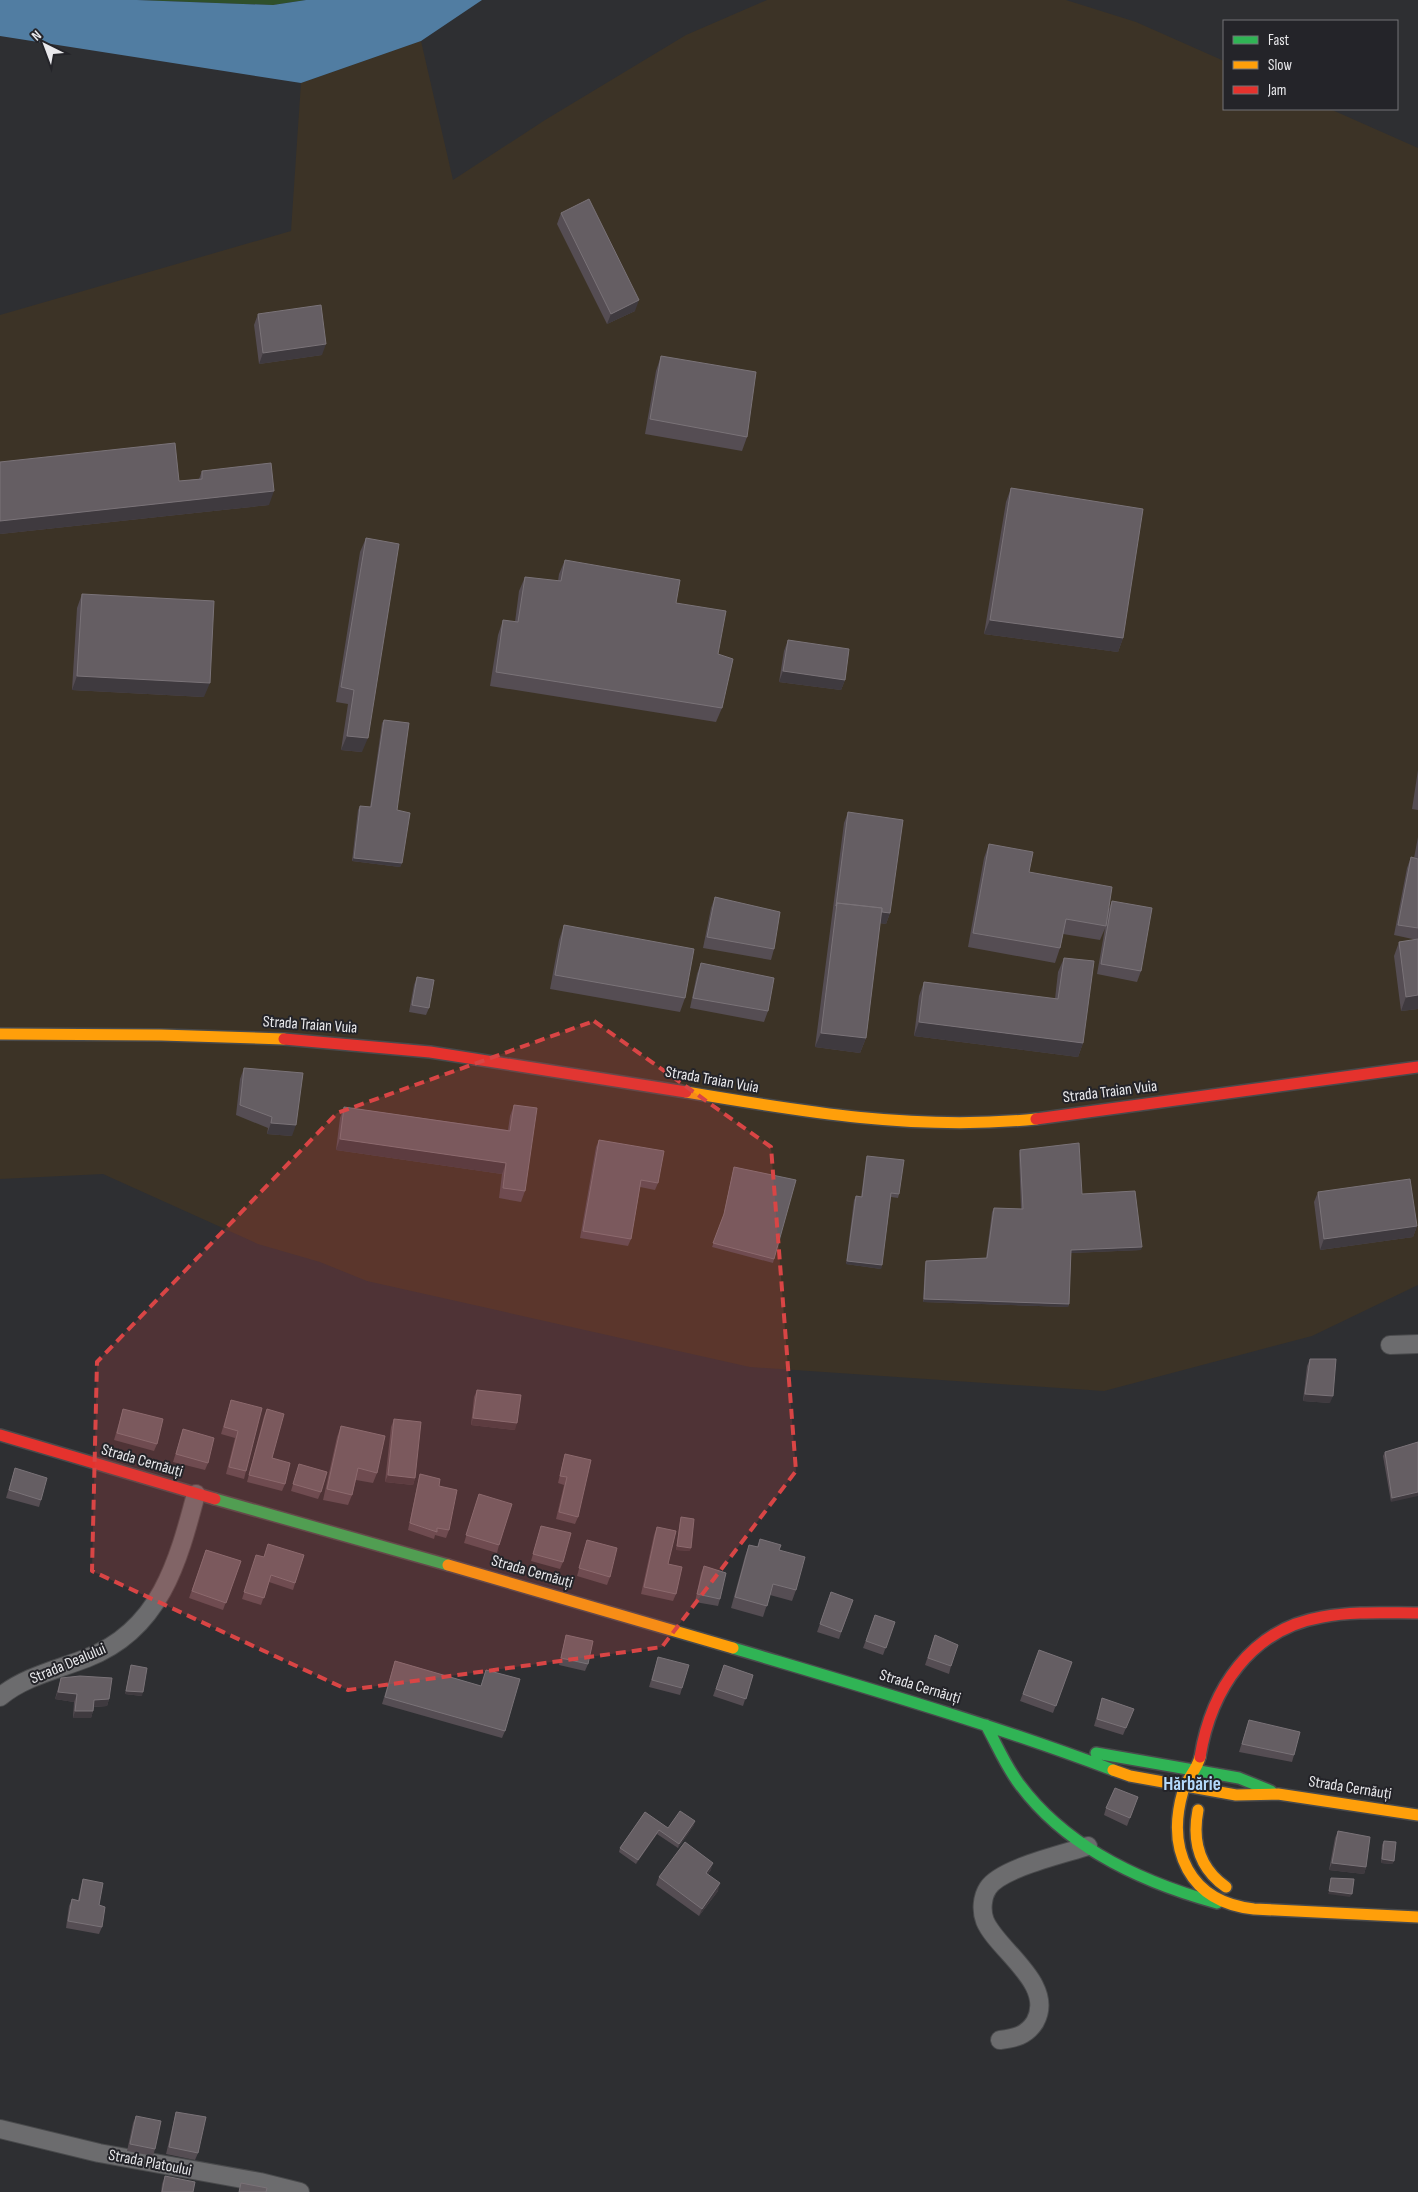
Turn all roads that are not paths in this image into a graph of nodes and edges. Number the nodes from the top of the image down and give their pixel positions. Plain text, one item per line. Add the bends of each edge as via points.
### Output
1 (0, 1034) edge
2 (1418, 1066) edge
3 (1418, 1344) edge
4 (1390, 1345) dead end
5 (0, 1435) edge
6 (196, 1494) junction
7 (1418, 1613) edge
8 (0, 1697) edge
9 (986, 1725) junction
10 (1053, 1747) junction
11 (1196, 1770) junction
12 (1184, 1788) junction
13 (1202, 1790) junction
14 (1278, 1794) junction
15 (1418, 1815) edge
16 (1088, 1846) junction
17 (1229, 1905) junction
18 (1297, 1910) junction
19 (1418, 1917) edge
20 (1000, 2040) dead end
21 (0, 2129) edge
22 (300, 2192) edge

1 - 2 street, Strada Traian Vuia via 191,1035 380,1046 588,1075 844,1117 933,1124 1089,1112
3 - 4 street
5 - 6 street, Strada Cernăuți
6 - 8 street, Strada Dealului via 177,1561 150,1610 134,1631 106,1650 43,1674
6 - 9 street, Strada Cernăuți via 540,1591
7 - 11 street via 1317,1616 1294,1622 1266,1638 1242,1661 1224,1686 1212,1711
9 - 10 street, Strada Cernăuți
9 - 16 street via 1002,1758 1021,1786 1039,1806
10 - 11 street, Strada Cernăuți
10 - 12 street, Strada Cernăuți via 1130,1776
11 - 12 street
11 - 13 street
11 - 14 street, Strada Cernăuți via 1239,1778
12 - 13 street, Strada Cernăuți
12 - 17 street via 1178,1833 1182,1862 1197,1884
13 - 14 street, Strada Cernăuți via 1236,1795
13 - 18 street via 1195,1836 1207,1868 1221,1884 1240,1894
14 - 15 street, Strada Cernăuți
16 - 17 street via 1154,1883 1184,1895
16 - 20 street via 998,1877 987,1888 983,1898 985,1921 1021,1965 1035,1988 1038,2002 1038,2015 1027,2032 1018,2038
17 - 18 street via 1249,1910
18 - 19 street
21 - 22 street, Strada Platoului via 99,2153

